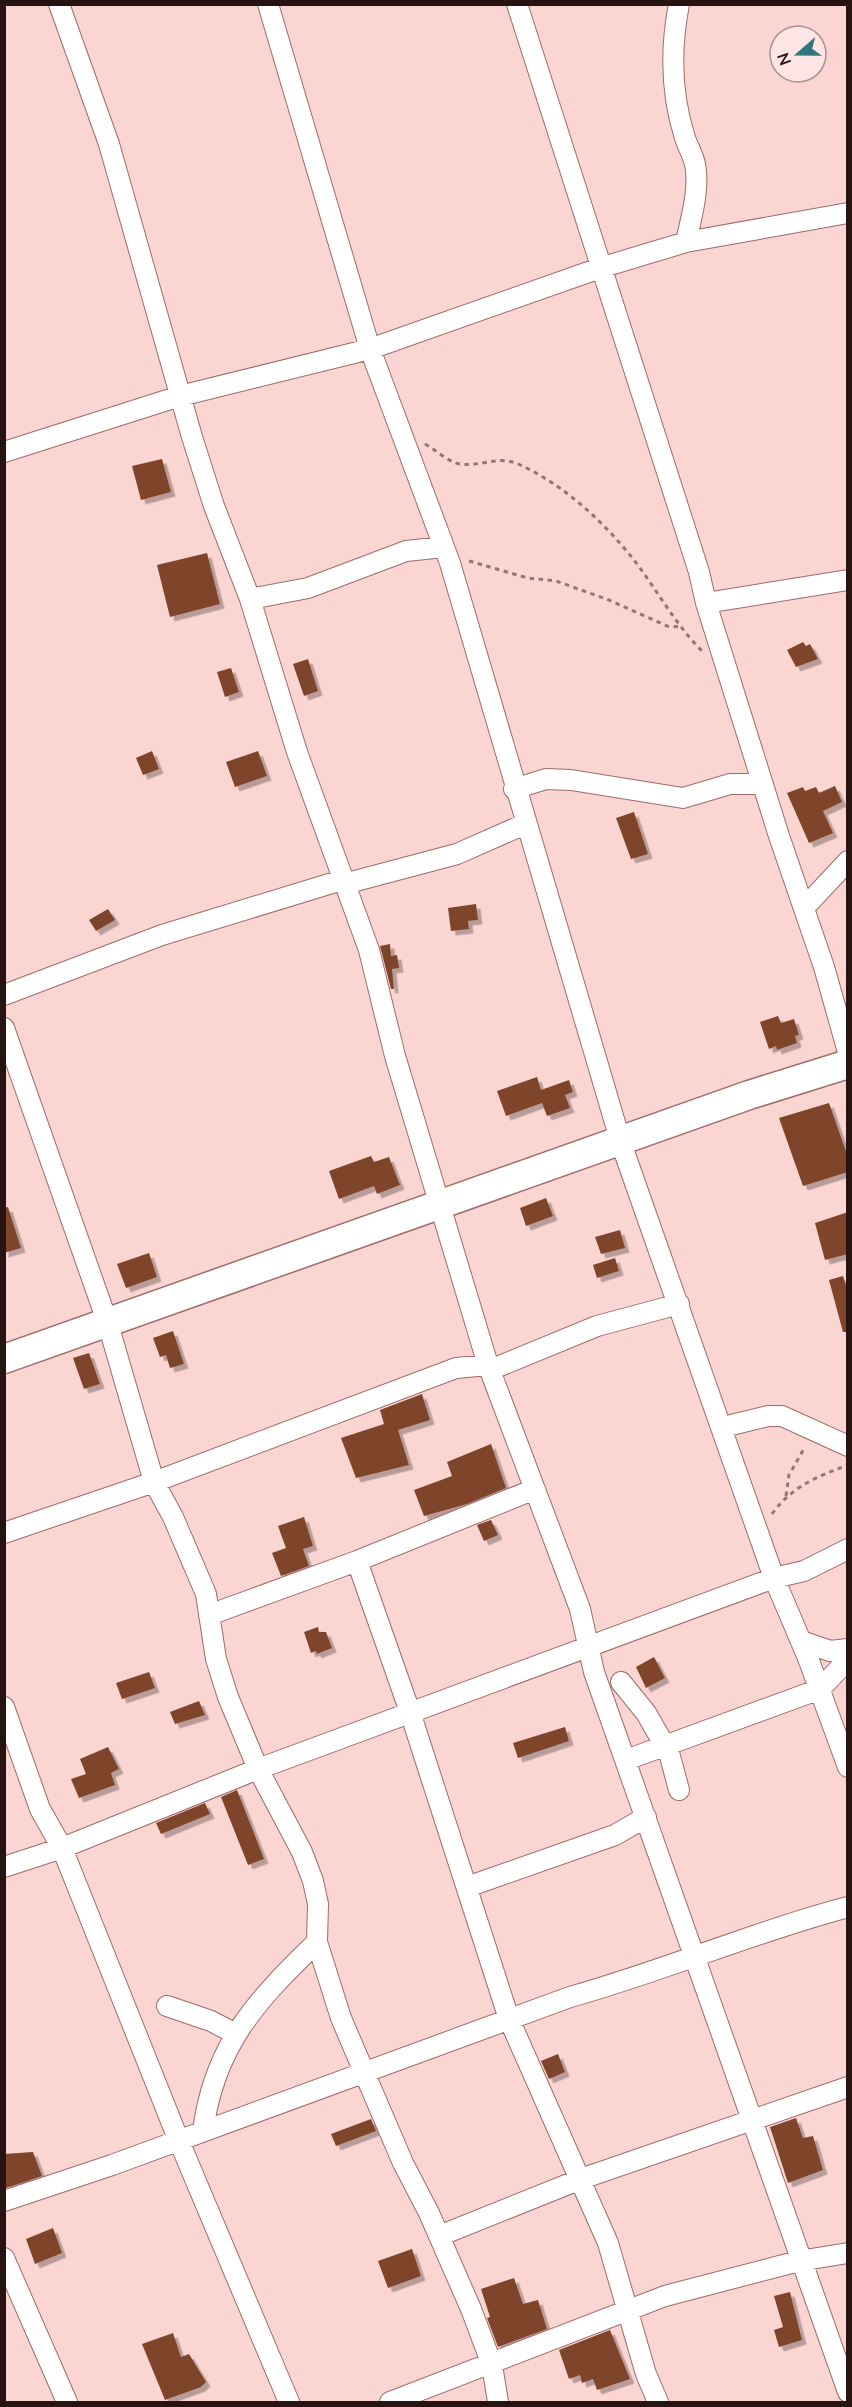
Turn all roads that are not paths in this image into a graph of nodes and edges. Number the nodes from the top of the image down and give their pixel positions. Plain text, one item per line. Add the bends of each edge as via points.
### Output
1 (59, 4) edge
2 (268, 4) edge
3 (517, 4) edge
4 (679, 4) edge
5 (848, 213) edge
6 (686, 242) junction
7 (600, 268) junction
8 (370, 349) junction
9 (180, 396) junction
10 (4, 452) edge
11 (446, 552) junction
12 (848, 580) edge
13 (250, 599) junction
14 (706, 603) junction
15 (762, 783) junction
16 (514, 789) junction
17 (525, 824) junction
18 (848, 861) edge
19 (343, 882) junction
20 (804, 908) junction
21 (4, 996) edge
22 (4, 1028) edge
23 (848, 1052) edge
24 (848, 1064) edge
25 (621, 1143) junction
26 (438, 1205) junction
27 (679, 1304) junction
28 (108, 1324) junction
29 (4, 1359) edge
30 (489, 1367) junction
31 (723, 1427) junction
32 (848, 1446) edge
33 (154, 1482) junction
34 (535, 1489) junction
35 (4, 1533) edge
36 (848, 1549) edge
37 (357, 1561) junction
38 (774, 1578) junction
39 (209, 1615) junction
40 (801, 1641) junction
41 (589, 1645) junction
42 (847, 1649) edge
43 (621, 1682) dead end
44 (820, 1689) junction
45 (4, 1707) edge
46 (410, 1712) junction
47 (666, 1746) junction
48 (626, 1760) junction
49 (848, 1767) edge
50 (258, 1769) junction
51 (679, 1790) dead end
52 (646, 1817) junction
53 (62, 1848) junction
54 (4, 1867) edge
55 (467, 1887) junction
56 (848, 1907) edge
57 (317, 1942) junction
58 (694, 1959) junction
59 (167, 2006) dead end
60 (509, 2019) junction
61 (236, 2034) junction
62 (363, 2072) junction
63 (848, 2087) edge
64 (753, 2119) junction
65 (203, 2131) junction
66 (178, 2141) junction
67 (581, 2180) junction
68 (4, 2201) edge
69 (439, 2236) junction
70 (848, 2253) edge
71 (4, 2258) edge
72 (799, 2261) junction
73 (629, 2311) junction
74 (492, 2365) junction
75 (848, 2392) edge
76 (848, 2400) edge
77 (67, 2403) edge
78 (289, 2403) edge
79 (390, 2403) edge
80 (498, 2403) edge
81 (658, 2403) edge
82 (842, 2403) edge

1 - 9 street via 109,144
2 - 8 street
3 - 7 street
4 - 6 street via 673,75 696,182
5 - 6 street
6 - 7 street
7 - 8 street
7 - 14 street
8 - 9 street
8 - 11 street
9 - 10 street
9 - 13 street via 214,506
11 - 13 street via 406,552 308,588
11 - 16 street
12 - 14 street
13 - 19 street via 273,680
14 - 15 street
15 - 16 street via 730,784 682,798 572,780 546,779
15 - 20 street
16 - 17 street
17 - 19 street via 457,854
17 - 25 street
18 - 20 street
19 - 21 street via 162,935
19 - 26 street via 369,950 394,1056
20 - 23 street
22 - 28 street
24 - 25 street via 749,1095
25 - 26 street
25 - 27 street
26 - 28 street
26 - 30 street
27 - 30 street via 597,1326
27 - 31 street
28 - 29 street
28 - 33 street
30 - 33 street via 456,1368
30 - 34 street
31 - 32 street via 782,1416
31 - 38 street
33 - 35 street
33 - 39 street via 199,1573
34 - 37 street
34 - 41 street via 580,1609
36 - 38 street via 804,1571
37 - 39 street
37 - 46 street
38 - 40 street
38 - 41 street
39 - 50 street via 216,1659 228,1697
40 - 42 street via 830,1651
40 - 44 street
41 - 46 street
41 - 48 street via 594,1672
42 - 44 street via 840,1668
43 - 47 street
44 - 47 street
44 - 49 street
45 - 53 street via 40,1809
46 - 50 street
46 - 55 street
47 - 48 street
47 - 51 street
48 - 52 street
50 - 53 street
50 - 57 street via 313,1881 318,1904
52 - 55 street via 615,1835
52 - 58 street
53 - 54 street
53 - 66 street
55 - 60 street
56 - 58 street
57 - 61 street via 246,2016
57 - 62 street
58 - 60 street
58 - 64 street
59 - 61 street
60 - 62 street
60 - 67 street
61 - 65 street via 207,2100
62 - 65 street
62 - 69 street
63 - 64 street
64 - 67 street
64 - 72 street
65 - 66 street
66 - 68 street
66 - 78 street
67 - 69 street
67 - 73 street via 608,2243
69 - 74 street
70 - 72 street
71 - 77 street
72 - 73 street via 665,2296
72 - 75 street
73 - 74 street
73 - 81 street
74 - 79 street
74 - 80 street
76 - 82 street

